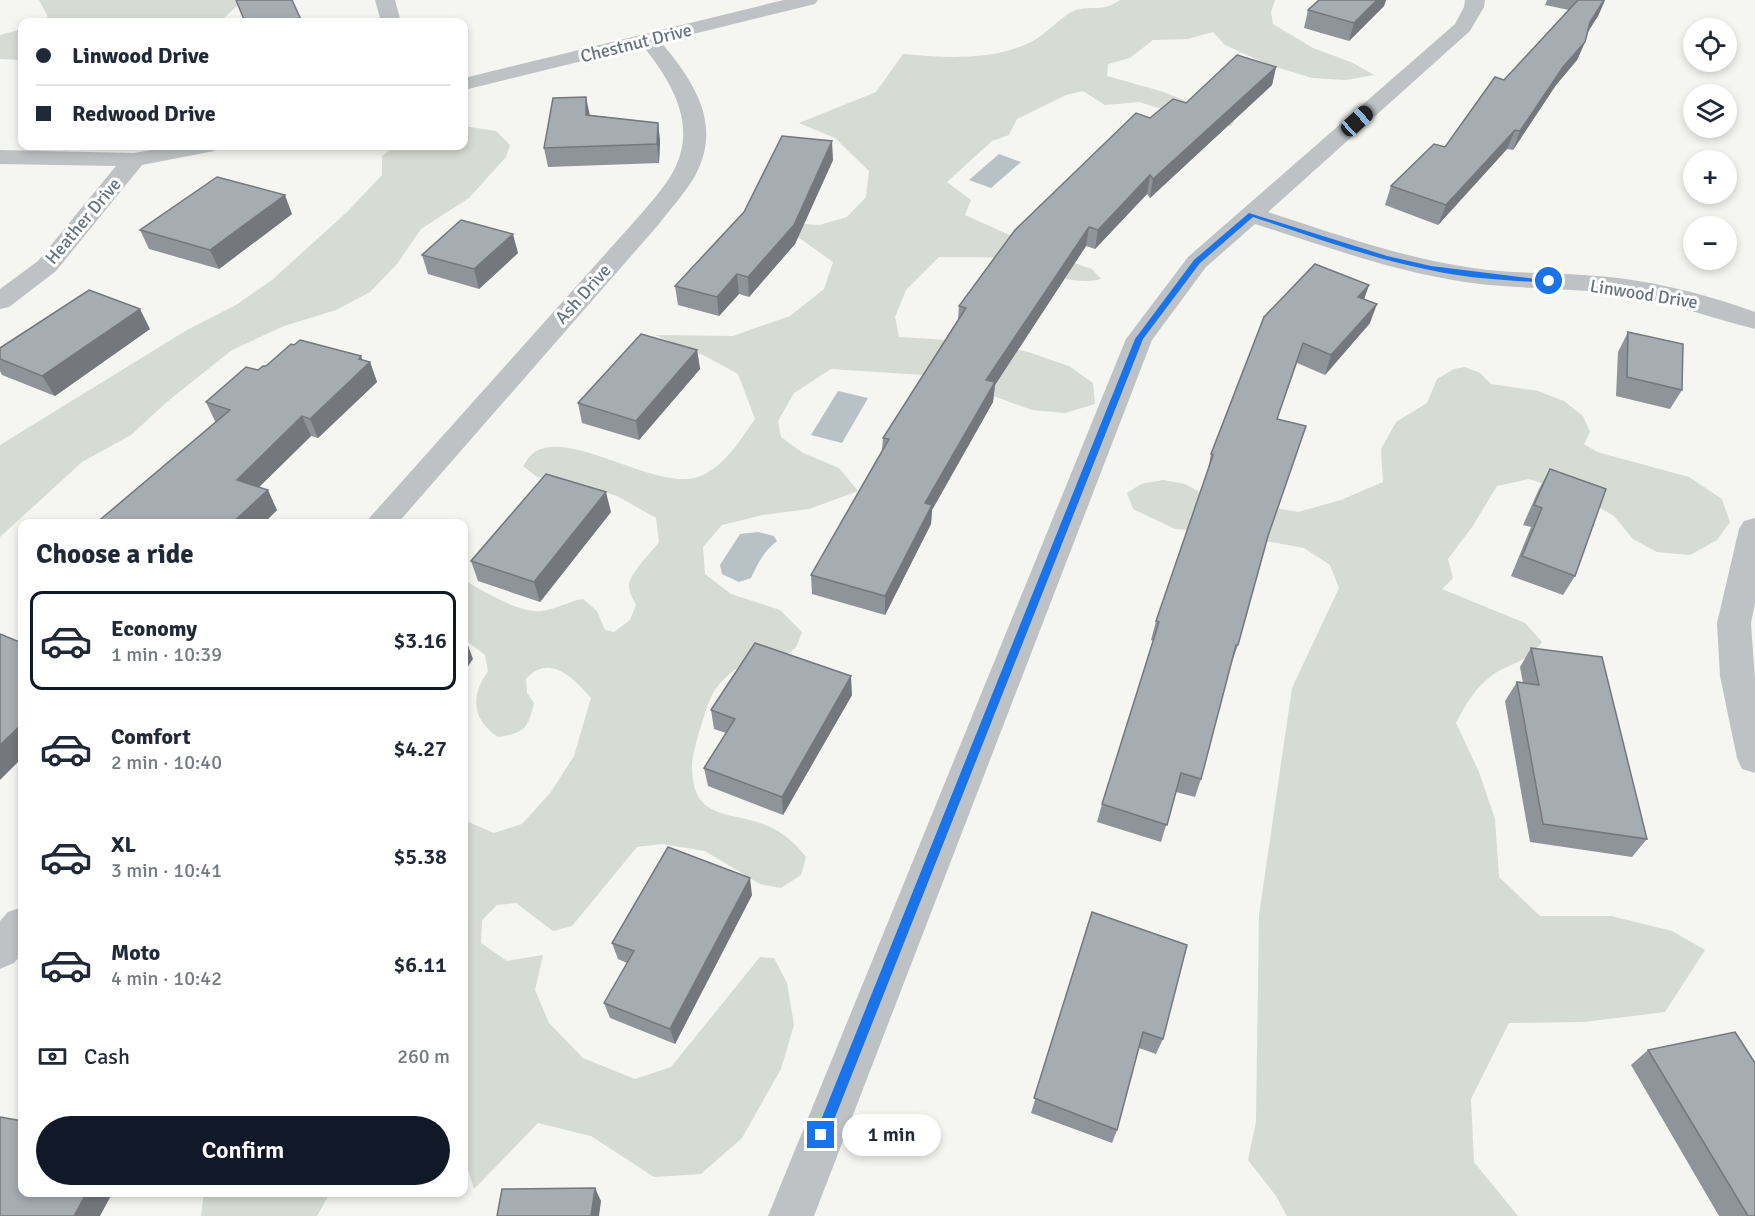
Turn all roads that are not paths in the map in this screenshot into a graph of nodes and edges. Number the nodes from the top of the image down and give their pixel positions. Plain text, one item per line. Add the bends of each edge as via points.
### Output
1 (385, 0) edge
2 (808, 0) edge
3 (1475, 0) edge
4 (390, 18) edge
5 (649, 40) junction
6 (468, 83) edge
7 (185, 150) edge
8 (0, 157) edge
9 (134, 160) junction
10 (1252, 215) junction
11 (0, 301) edge
12 (1755, 321) edge
13 (384, 519) edge
14 (1755, 529) edge
15 (1755, 758) edge
16 (18, 930) edge
17 (0, 950) edge
18 (791, 1216) edge

1 - 4 street
2 - 5 street, Chestnut Drive
3 - 10 street via 1463,27
5 - 6 street, Chestnut Drive
5 - 13 street, Ash Drive via 680,78 691,100 696,146 684,174 650,219
7 - 9 street
8 - 9 street
9 - 11 street, Heather Drive via 47,266
10 - 12 street, Linwood Drive via 1431,268 1478,276 1620,286 1714,306
10 - 18 street via 1197,262 1139,339
14 - 15 street via 1734,622 1737,676
16 - 17 street

